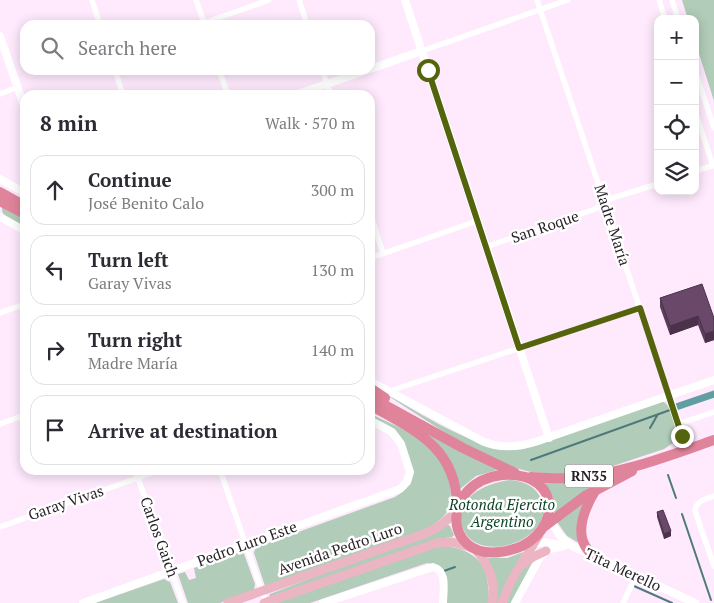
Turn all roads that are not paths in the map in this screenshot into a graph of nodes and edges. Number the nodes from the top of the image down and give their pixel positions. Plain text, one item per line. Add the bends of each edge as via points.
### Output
1 (92, 0) edge
2 (196, 0) edge
3 (269, 0) edge
4 (299, 0) edge
5 (405, 0) edge
6 (537, 0) edge
7 (568, 0) edge
8 (659, 0) edge
9 (672, 0) edge
10 (541, 10) junction
11 (664, 15) edge
12 (677, 15) edge
13 (98, 20) edge
14 (203, 20) edge
15 (215, 20) edge
16 (306, 20) edge
17 (0, 36) edge
18 (422, 51) junction
19 (375, 67) edge
20 (117, 75) edge
21 (222, 75) edge
22 (324, 75) edge
23 (352, 75) edge
24 (699, 83) edge
25 (327, 84) junction
26 (18, 87) junction
27 (121, 90) edge
28 (226, 90) edge
29 (309, 90) edge
30 (329, 90) edge
31 (20, 93) edge
32 (0, 94) edge
33 (699, 123) edge
34 (714, 128) edge
35 (714, 166) edge
36 (699, 171) edge
37 (0, 179) edge
38 (654, 185) edge
39 (20, 189) edge
40 (20, 191) edge
41 (2, 197) edge
42 (605, 203) junction
43 (20, 204) edge
44 (20, 210) edge
45 (0, 217) edge
46 (477, 221) junction
47 (20, 228) edge
48 (375, 228) edge
49 (486, 247) junction
50 (383, 253) junction
51 (375, 256) edge
52 (20, 306) edge
53 (640, 308) junction
54 (0, 313) edge
55 (519, 348) junction
56 (714, 380) edge
57 (375, 384) edge
58 (375, 391) edge
59 (390, 391) junction
60 (669, 396) junction
61 (375, 400) edge
62 (375, 409) edge
63 (714, 412) edge
64 (375, 413) edge
65 (20, 417) edge
66 (375, 423) edge
67 (0, 424) edge
68 (404, 424) junction
69 (678, 424) junction
70 (440, 435) junction
71 (549, 438) junction
72 (714, 440) edge
73 (687, 449) junction
74 (651, 462) junction
75 (137, 475) edge
76 (146, 475) edge
77 (222, 475) edge
78 (523, 476) junction
79 (138, 478) junction
80 (597, 489) junction
81 (714, 496) edge
82 (457, 510) junction
83 (546, 524) junction
84 (0, 527) edge
85 (530, 544) junction
86 (247, 545) junction
87 (564, 546) junction
88 (475, 549) junction
89 (579, 550) junction
90 (546, 551) junction
91 (596, 557) junction
92 (714, 566) edge
93 (518, 570) junction
94 (172, 571) junction
95 (636, 576) junction
96 (262, 591) junction
97 (83, 603) edge
98 (183, 603) edge
99 (228, 603) edge
100 (265, 603) edge
101 (323, 603) edge
102 (443, 603) edge
103 (492, 603) edge
104 (502, 603) edge
105 (515, 603) edge
106 (623, 603) edge
107 (695, 603) edge

1 - 13 street
2 - 14 street
3 - 15 street
4 - 16 street
5 - 18 street
6 - 10 street, Madre María
7 - 10 street
8 - 11 street
9 - 12 street
10 - 18 street
10 - 42 street, Madre María
17 - 26 street
18 - 19 street
18 - 46 street
20 - 27 street
21 - 28 street
22 - 25 street
23 - 25 street
24 - 34 street
25 - 29 street
25 - 30 street
26 - 31 street
26 - 32 street
33 - 35 street
35 - 36 street
37 - 39 street
38 - 42 street, San Roque
40 - 41 street
41 - 43 highway
41 - 44 highway
42 - 49 street, San Roque
42 - 53 street, Madre María
45 - 47 street
46 - 49 street
46 - 50 street
48 - 50 street
49 - 55 street
50 - 51 street
52 - 54 street
53 - 55 street
53 - 60 street, Madre María
55 - 59 street
55 - 71 street
56 - 60 street
57 - 59 street
58 - 70 highway
59 - 71 street via 486,443 516,446
60 - 69 street, Madre María
60 - 71 street
61 - 70 highway, RN35
62 - 68 highway
63 - 69 street
64 - 68 highway
65 - 67 street
66 - 86 street, Pedro Luro Este via 398,439 409,468 404,486
68 - 82 highway via 428,440 444,457 454,481
69 - 73 street, Madre María
70 - 78 highway, RN35
72 - 73 highway, RN35
73 - 74 highway, RN35
74 - 78 highway, RN35 via 581,477
74 - 80 highway, RN35
75 - 79 street, Carlos Gaich
76 - 79 street, Garay Vivas
77 - 86 street
78 - 82 highway, RN35 via 498,475 480,482 463,494
78 - 83 highway, RN35 via 543,490 548,502
79 - 84 street, Garay Vivas
79 - 94 street, Carlos Gaich
80 - 83 highway, RN35
80 - 91 highway via 585,508 581,526 585,544
81 - 92 street via 696,506 696,516
82 - 88 highway via 460,533
82 - 96 main road, Avenida Pedro Luro via 438,527 424,534
83 - 85 highway, RN35
83 - 89 street, Tita Merello
85 - 87 street, Tita Merello via 548,542
85 - 88 highway, RN35 via 498,553
85 - 93 main road
86 - 94 street, Pedro Luro Este
86 - 96 street
87 - 89 street, Tita Merello
87 - 90 street
88 - 100 main road, Avenida Pedro Luro via 452,542 436,543
88 - 103 main road via 490,572
89 - 91 street, Tita Merello
90 - 93 main road via 530,558
90 - 105 street via 535,563
91 - 95 street, Tita Merello
93 - 104 main road
94 - 97 street, Pedro Luro Este
94 - 98 street, Carlos Gaich
95 - 106 street
95 - 107 street, Tita Merello
96 - 99 main road, Avenida Pedro Luro
96 - 100 street
101 - 102 street via 433,567 444,579

